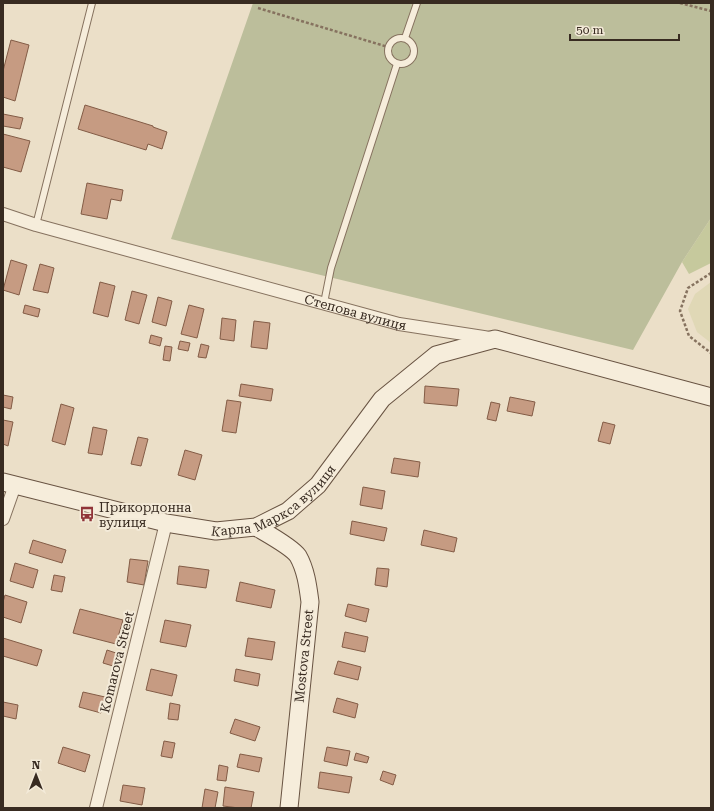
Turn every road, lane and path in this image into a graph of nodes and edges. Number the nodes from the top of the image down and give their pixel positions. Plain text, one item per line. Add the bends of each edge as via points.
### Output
1 (92, 3) edge
2 (417, 3) edge
3 (680, 3) edge
4 (258, 8) dead end
5 (711, 11) edge
6 (405, 38) junction
7 (388, 47) junction
8 (398, 64) junction
9 (3, 214) edge
10 (36, 225) junction
11 (711, 273) edge
12 (324, 303) junction
13 (495, 339) junction
14 (711, 353) edge
15 (711, 397) edge
16 (9, 483) edge
17 (3, 519) edge
18 (166, 523) junction
19 (256, 527) junction
20 (96, 808) edge
21 (289, 808) edge

1 - 10 lane
2 - 6 lane
3 - 5 path
4 - 7 path
6 - 7 lane via 395,39
6 - 8 lane via 413,44 414,54 408,62
7 - 8 lane via 389,57
8 - 12 lane via 331,268
9 - 10 street, Степова вулиця
10 - 12 street, Степова вулиця
11 - 14 path via 688,288 680,311 689,336
12 - 13 street, Степова вулиця via 399,324
13 - 15 street, Степова вулиця
13 - 19 street, Карла Маркса вулиця via 436,355 382,399 318,485 288,511
16 - 17 street
16 - 18 street, Карла Маркса вулиця
18 - 19 street, Карла Маркса вулиця via 216,531
18 - 20 street, Komarova Street
19 - 21 street, Mostova Street via 279,540 298,556 307,578 310,602

